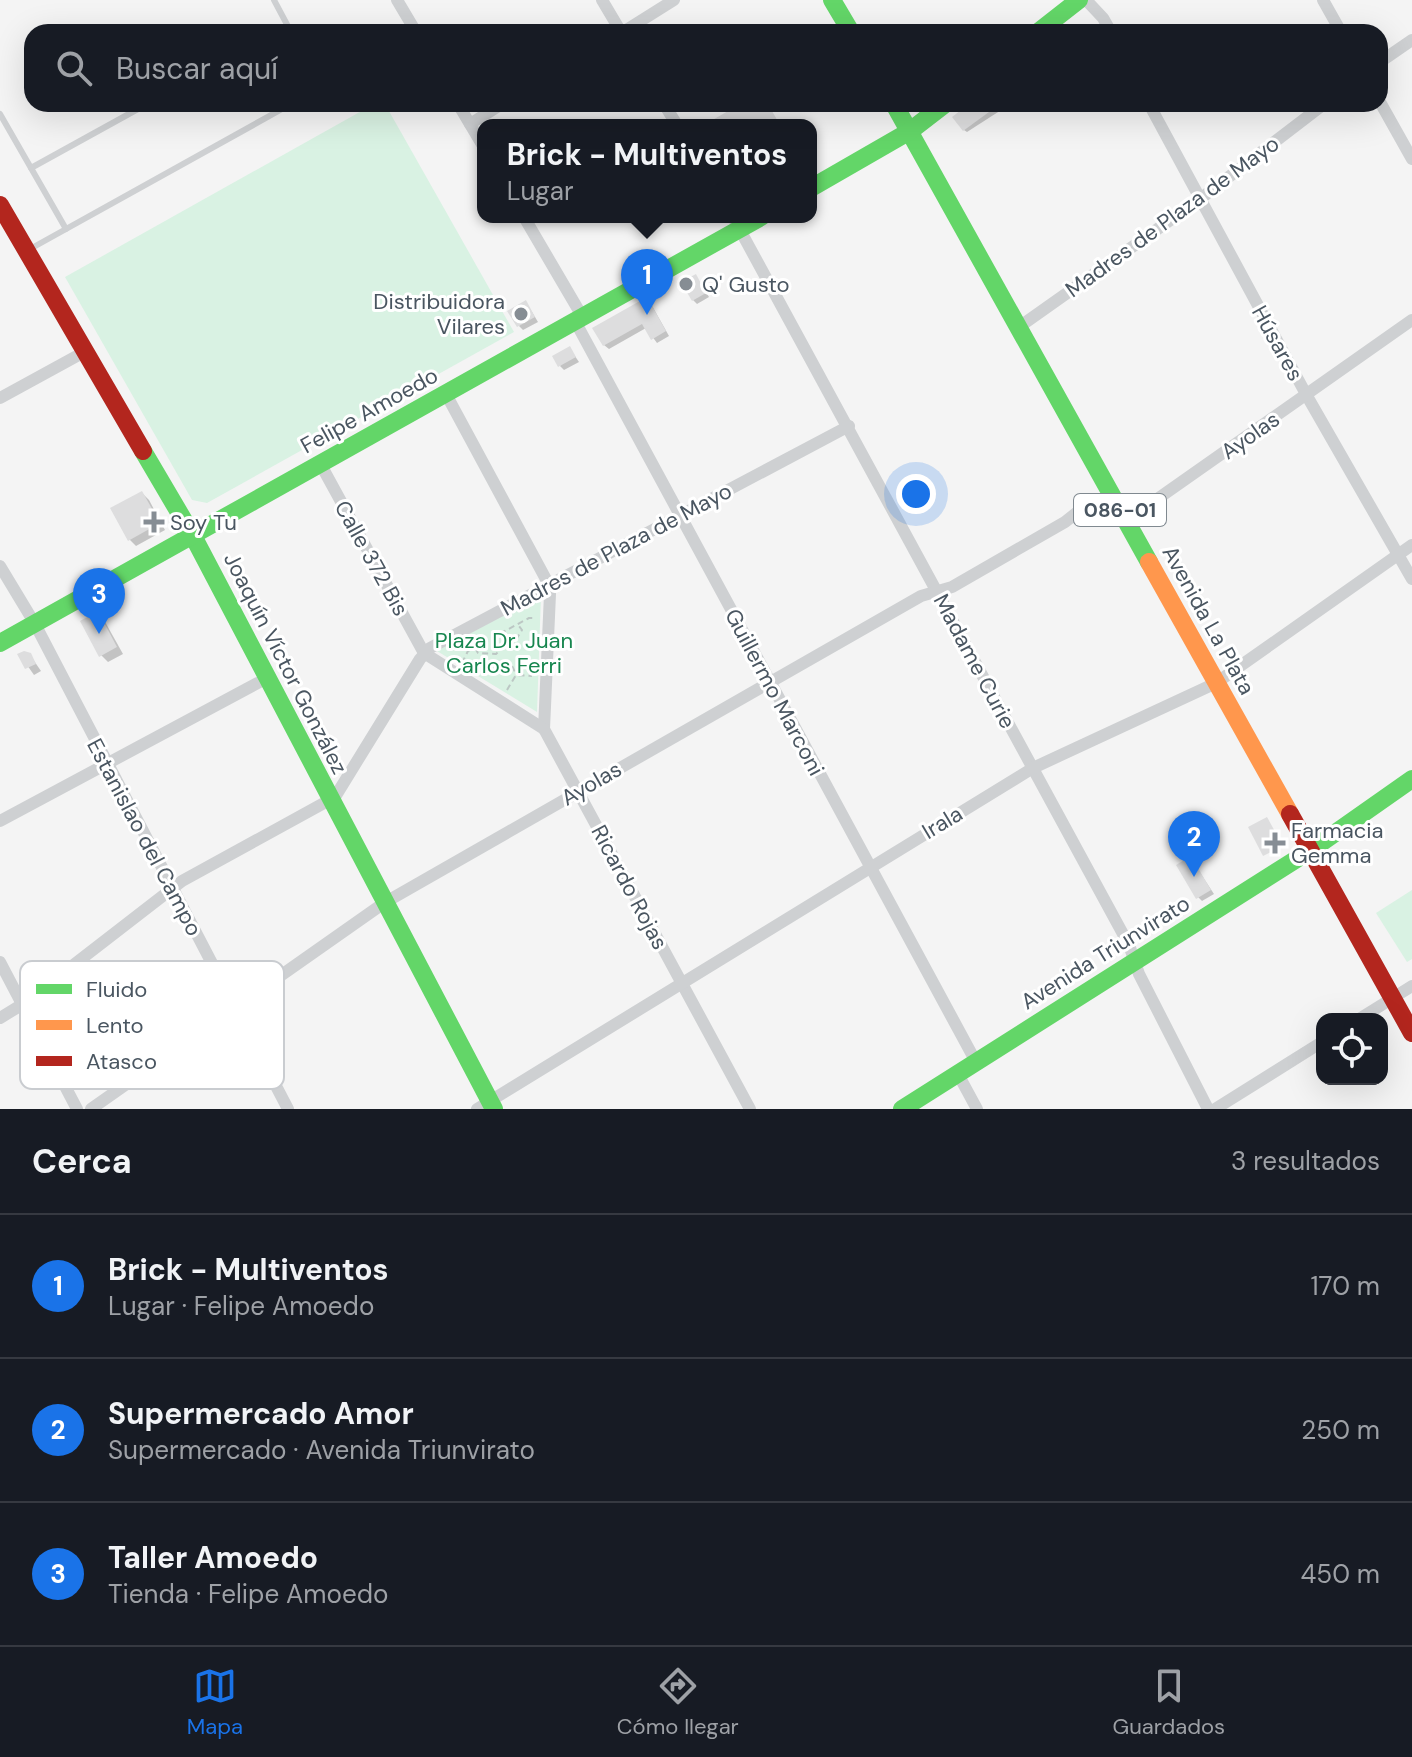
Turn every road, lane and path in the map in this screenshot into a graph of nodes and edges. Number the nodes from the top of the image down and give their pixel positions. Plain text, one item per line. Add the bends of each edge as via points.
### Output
1 (274, 0) edge
2 (397, 0) edge
3 (602, 0) edge
4 (674, 0) edge
5 (832, 0) edge
6 (1079, 0) edge
7 (1086, 0) edge
8 (1323, 0) edge
9 (287, 24) edge
10 (411, 24) edge
11 (617, 24) edge
12 (635, 24) edge
13 (846, 24) edge
14 (1048, 24) edge
15 (1106, 24) edge
16 (1336, 24) edge
17 (1412, 40) edge
18 (1388, 56) edge
19 (132, 112) edge
20 (277, 112) edge
21 (463, 112) edge
22 (899, 112) edge
23 (935, 112) edge
24 (1153, 112) edge
25 (1314, 112) edge
26 (1386, 112) edge
27 (0, 114) edge
28 (477, 120) edge
29 (470, 124) junction
30 (910, 131) junction
31 (477, 136) edge
32 (1412, 159) edge
33 (31, 168) junction
34 (817, 185) edge
35 (1200, 199) junction
36 (0, 205) edge
37 (527, 223) edge
38 (736, 223) edge
39 (66, 229) junction
40 (27, 251) junction
41 (579, 318) junction
42 (1412, 320) edge
43 (1019, 327) junction
44 (86, 351) junction
45 (446, 394) junction
46 (1307, 396) junction
47 (0, 398) edge
48 (849, 426) junction
49 (321, 465) junction
50 (1112, 496) junction
51 (680, 515) junction
52 (1126, 521) junction
53 (193, 536) junction
54 (1412, 545) edge
55 (1398, 555) junction
56 (0, 566) edge
57 (1412, 579) edge
58 (548, 583) junction
59 (938, 591) junction
60 (549, 619) junction
61 (35, 624) junction
62 (518, 624) junction
63 (0, 643) edge
64 (475, 647) junction
65 (424, 653) junction
66 (512, 666) dead end
67 (456, 675) junction
68 (516, 675) junction
69 (547, 677) junction
70 (267, 678) junction
71 (770, 681) junction
72 (1216, 683) junction
73 (501, 701) junction
74 (544, 729) junction
75 (106, 763) junction
76 (1033, 768) junction
77 (1412, 779) edge
78 (578, 791) junction
79 (330, 800) junction
80 (0, 821) edge
81 (1311, 850) junction
82 (870, 866) junction
83 (173, 888) junction
84 (384, 903) junction
85 (79, 961) edge
86 (211, 961) edge
87 (0, 962) edge
88 (1135, 962) junction
89 (284, 973) edge
90 (681, 982) junction
91 (1412, 986) edge
92 (1393, 998) junction
93 (20, 999) edge
94 (20, 1006) edge
95 (1369, 1013) edge
96 (0, 1018) edge
97 (1412, 1033) edge
98 (1316, 1046) edge
99 (976, 1062) junction
100 (958, 1074) junction
101 (67, 1089) edge
102 (120, 1089) edge
103 (278, 1089) edge
104 (487, 1106) edge
105 (77, 1109) edge
106 (91, 1109) edge
107 (288, 1109) edge
108 (750, 1109) edge
109 (902, 1109) edge
110 (977, 1109) edge
111 (1208, 1109) edge
112 (1215, 1109) edge

1 - 9 lane
2 - 10 street
3 - 11 street
4 - 12 street
5 - 13 main road
6 - 14 main road
7 - 15 street
8 - 16 street
17 - 18 street
19 - 33 lane
20 - 39 lane
21 - 29 street
22 - 30 main road, Avenida La Plata / 086-01
23 - 30 main road
24 - 35 street, Húsares
25 - 35 street, Madres de Plaza de Mayo
26 - 32 street
27 - 33 lane
28 - 29 street
29 - 31 street
30 - 34 main road
30 - 43 main road, Avenida La Plata / 086-01
33 - 39 lane
35 - 43 street, Madres de Plaza de Mayo
35 - 46 street, Húsares
36 - 40 main road, Joaquín Víctor González
37 - 41 street, Guillermo Marconi
38 - 41 main road, Felipe Amoedo
38 - 48 street, Madame Curie
39 - 40 lane
40 - 44 main road, Joaquín Víctor González
41 - 45 main road, Felipe Amoedo
41 - 51 street, Guillermo Marconi
42 - 46 street, Ayolas
43 - 50 main road, Avenida La Plata / 086-01
44 - 47 street
44 - 53 main road, Joaquín Víctor González
45 - 49 main road, Felipe Amoedo
45 - 58 street
46 - 52 street, Ayolas
46 - 55 street, Húsares
48 - 51 street, Madres de Plaza de Mayo
48 - 59 street, Madame Curie
49 - 53 main road, Felipe Amoedo
49 - 65 street, Calle 372 Bis
50 - 52 main road, Avenida La Plata / 086-01
50 - 59 street, Ayolas via 1080,510 980,573
51 - 58 street, Madres de Plaza de Mayo
51 - 71 street, Guillermo Marconi
52 - 72 main road, Avenida La Plata / 086-01
53 - 61 main road, Felipe Amoedo
53 - 70 main road, Joaquín Víctor González
54 - 55 street, Irala
55 - 57 street, Húsares
55 - 72 street, Irala
56 - 61 street, Estanislao del Campo
58 - 60 street
58 - 65 street, Madres de Plaza de Mayo
59 - 71 street, Ayolas
59 - 76 street, Madame Curie
60 - 62 path via 529,618
60 - 69 street
61 - 63 main road, Felipe Amoedo
61 - 75 street, Estanislao del Campo
62 - 64 path
62 - 64 path via 522,630 512,646 496,654 478,653
64 - 67 path
65 - 67 street, Calle 372 Bis
65 - 79 street, Madres de Plaza de Mayo via 340,792
66 - 68 path
67 - 73 street, Calle 372 Bis
68 - 69 path
68 - 73 path
69 - 74 street
70 - 75 street
70 - 79 main road, Joaquín Víctor González
71 - 78 street, Ayolas
71 - 82 street, Guillermo Marconi
72 - 76 street, Irala
72 - 81 main road, Avenida La Plata / 086-01
73 - 74 street, Calle 372 Bis
74 - 78 street, Ricardo Rojas
75 - 80 street
75 - 83 street, Estanislao del Campo
76 - 82 street, Irala
76 - 88 street, Madame Curie
77 - 81 main road, Avenida Triunvirato
78 - 84 street, Ayolas
78 - 90 street, Ricardo Rojas
79 - 83 street, Madres de Plaza de Mayo
79 - 84 main road, Joaquín Víctor González
81 - 88 main road, Avenida Triunvirato
81 - 92 main road, Avenida La Plata / 086-01
82 - 90 street, Irala
82 - 99 street, Guillermo Marconi
83 - 85 street, Madres de Plaza de Mayo
83 - 86 street, Estanislao del Campo
84 - 89 street, Ayolas
84 - 104 main road, Joaquín Víctor González
87 - 93 street
88 - 99 main road, Avenida Triunvirato
88 - 111 street, Madame Curie
90 - 104 street, Irala
90 - 108 street, Ricardo Rojas
91 - 92 street
92 - 95 street
92 - 97 main road, Avenida La Plata / 086-01
94 - 96 street, Madres de Plaza de Mayo
98 - 112 street
99 - 100 main road, Avenida Triunvirato
100 - 109 main road, Avenida Triunvirato
100 - 110 street
101 - 105 street
102 - 106 street, Ayolas
103 - 107 street, Estanislao del Campo

